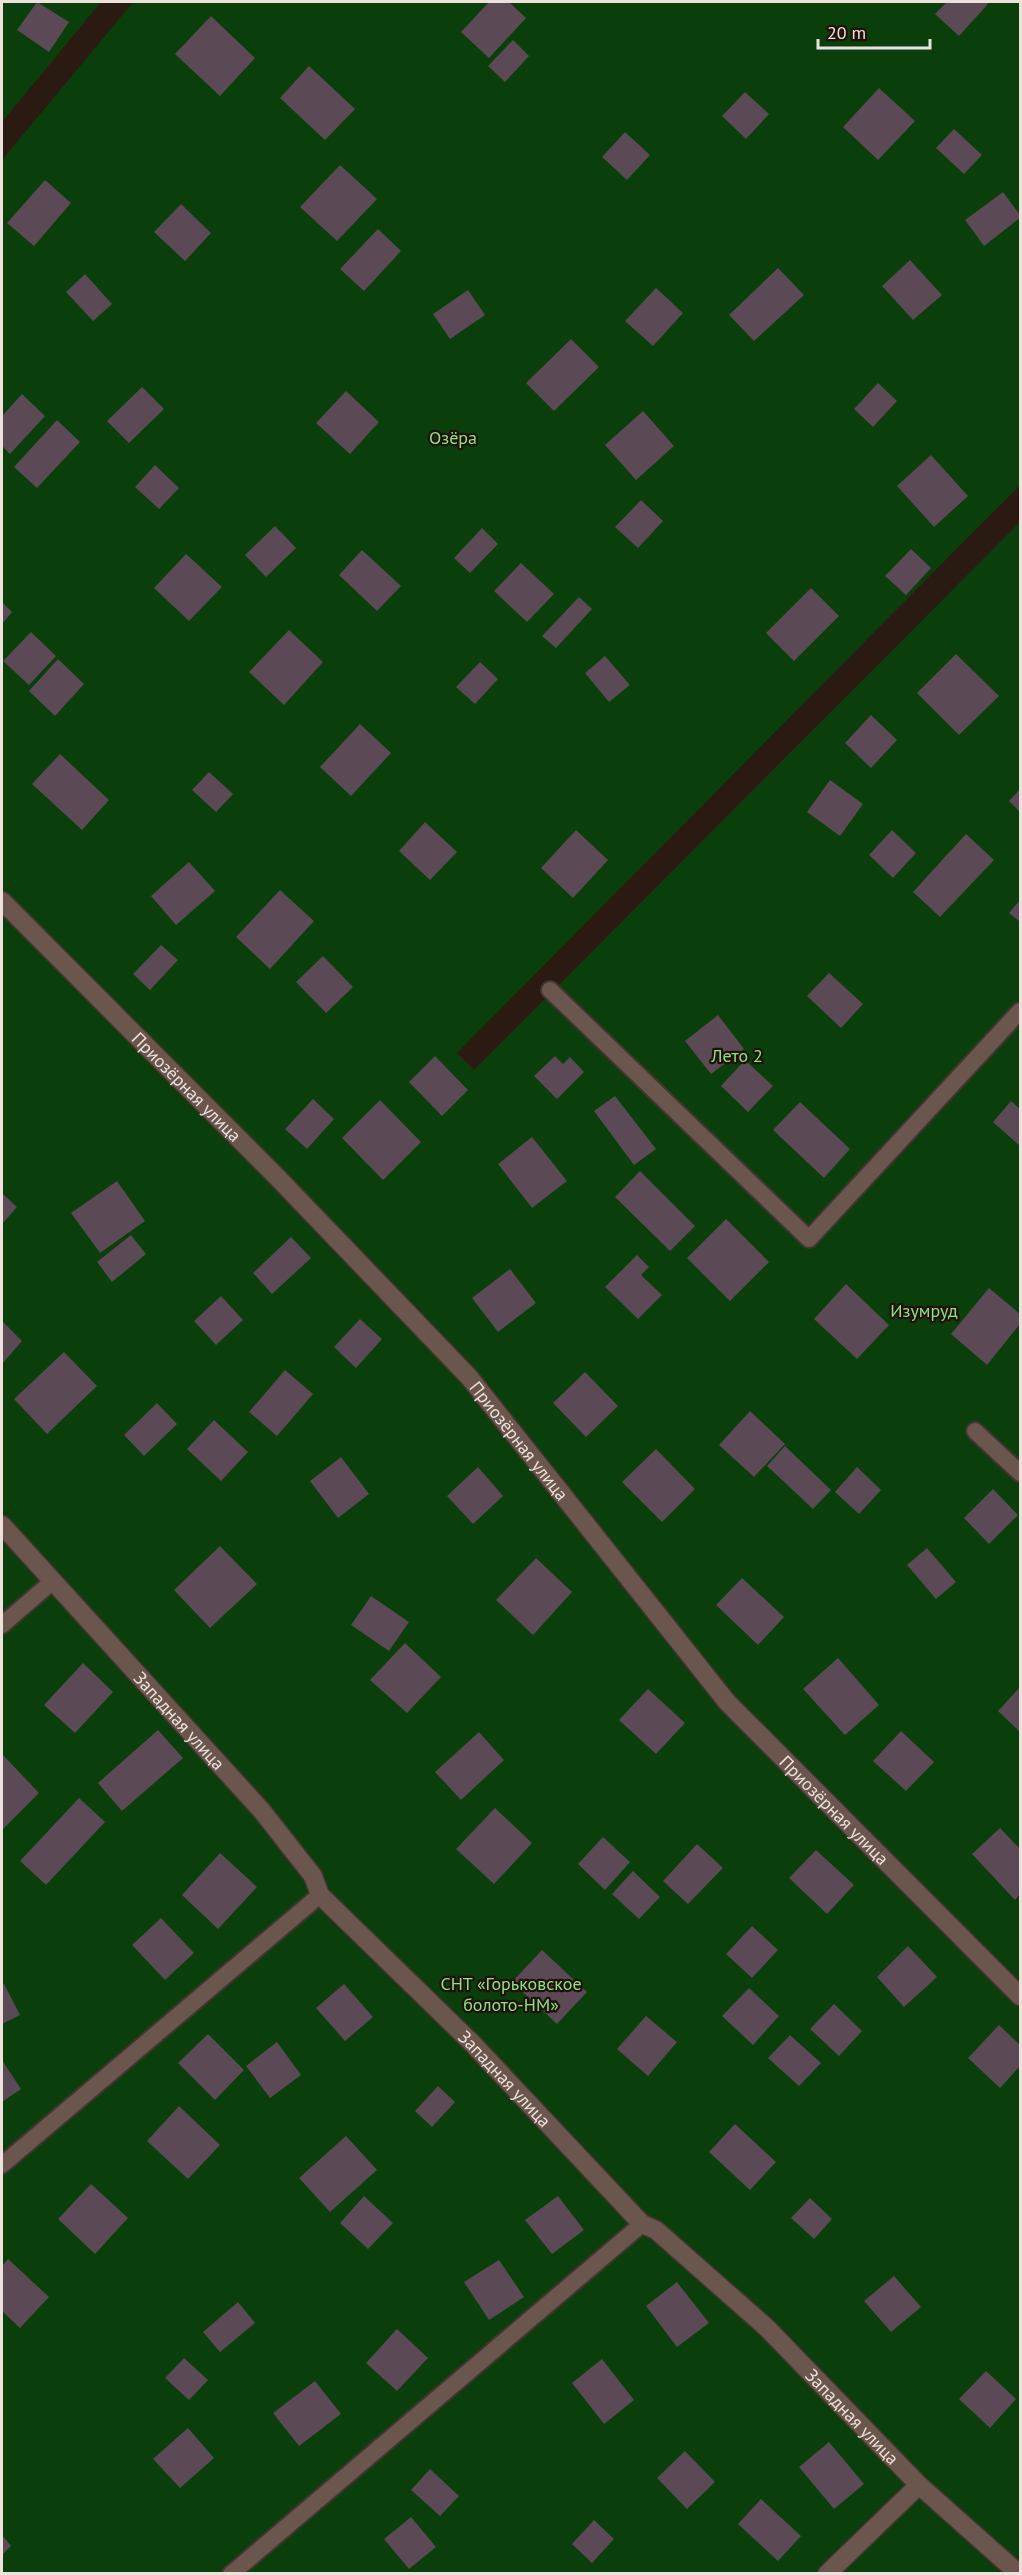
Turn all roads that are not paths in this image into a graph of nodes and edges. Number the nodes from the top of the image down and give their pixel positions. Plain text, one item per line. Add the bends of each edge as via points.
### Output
1 (2, 901) edge
2 (550, 990) dead end
3 (1020, 1011) edge
4 (975, 1431) dead end
5 (1020, 1473) edge
6 (2, 1525) edge
7 (53, 1581) junction
8 (2, 1625) edge
9 (320, 1895) junction
10 (1020, 1996) edge
11 (2, 2166) edge
12 (642, 2224) junction
13 (919, 2484) junction
14 (231, 2574) edge
15 (827, 2574) edge
16 (1019, 2574) edge

1 - 10 street, Приозёрная улица via 469,1377 728,1702
2 - 3 lane via 809,1239
4 - 5 lane
6 - 7 street, Западная улица
7 - 8 lane
7 - 9 street, Западная улица via 262,1811 313,1876
9 - 11 lane
9 - 12 street, Западная улица via 472,2043
12 - 13 street, Западная улица via 656,2230 767,2328
12 - 14 lane
13 - 15 street
13 - 16 street, Западная улица

